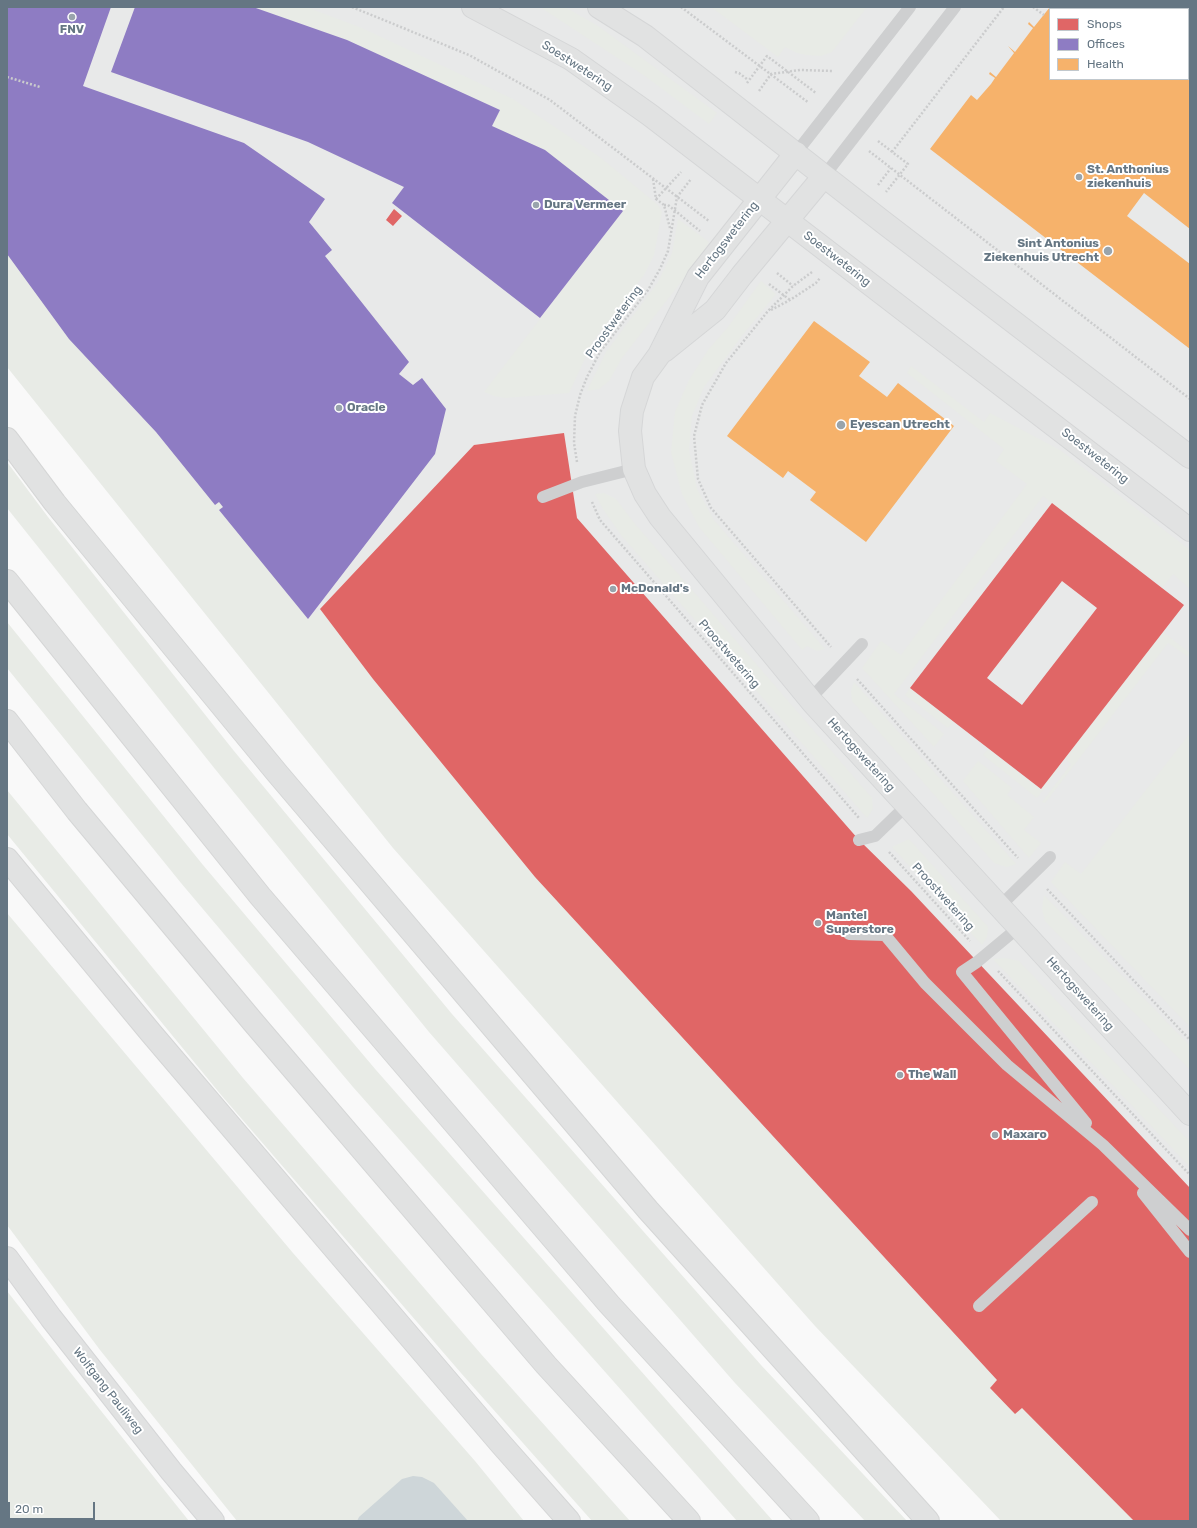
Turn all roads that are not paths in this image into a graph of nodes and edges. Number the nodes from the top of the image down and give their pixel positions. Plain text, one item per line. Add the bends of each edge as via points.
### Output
1 (473, 7) edge
2 (599, 7) edge
3 (910, 7) edge
4 (955, 7) edge
5 (796, 153) junction
6 (824, 176) junction
7 (759, 199) junction
8 (787, 220) junction
9 (659, 355) junction
10 (7, 439) edge
11 (1190, 458) edge
12 (634, 469) junction
13 (544, 497) dead end
14 (1190, 530) edge
15 (7, 581) edge
16 (862, 644) dead end
17 (810, 699) junction
18 (7, 721) edge
19 (907, 805) junction
20 (859, 840) dead end
21 (1050, 857) dead end
22 (7, 859) edge
23 (1000, 906) junction
24 (1019, 927) junction
25 (849, 934) dead end
26 (1190, 1114) edge
27 (1103, 1145) junction
28 (1092, 1202) dead end
29 (1190, 1230) edge
30 (1190, 1252) edge
31 (7, 1258) edge
32 (979, 1306) dead end
33 (213, 1521) edge
34 (569, 1521) edge
35 (689, 1521) edge
36 (808, 1521) edge
37 (928, 1521) edge

1 - 7 main road, Soestwetering via 571,59
2 - 5 main road via 645,36
3 - 5 lane
4 - 6 lane
5 - 6 main road
5 - 7 main road, Hertogswetering
6 - 8 main road, Hertogswetering
6 - 11 main road
7 - 8 main road, Soestwetering
7 - 9 main road, Hertogswetering via 698,277
8 - 9 main road, Hertogswetering via 715,310
8 - 14 main road, Soestwetering
9 - 12 main road, Hertogswetering via 643,377 632,411
10 - 37 main road via 60,509 272,767 648,1210
12 - 13 lane via 582,482
12 - 17 main road, Hertogswetering via 645,494 660,517
15 - 36 main road via 270,908 609,1304
16 - 17 lane
17 - 19 main road, Hertogswetering
18 - 35 main road via 82,817 274,1046 546,1365
19 - 20 lane via 875,836
19 - 23 main road, Hertogswetering
21 - 23 lane
22 - 34 main road via 151,1033
23 - 24 main road, Hertogswetering
24 - 26 main road, Hertogswetering
24 - 27 lane via 962,972
25 - 27 lane via 885,935 925,983 1007,1065
27 - 29 lane
27 - 30 lane
28 - 32 lane
31 - 33 main road, Wolfgang Pauliweg via 171,1471

